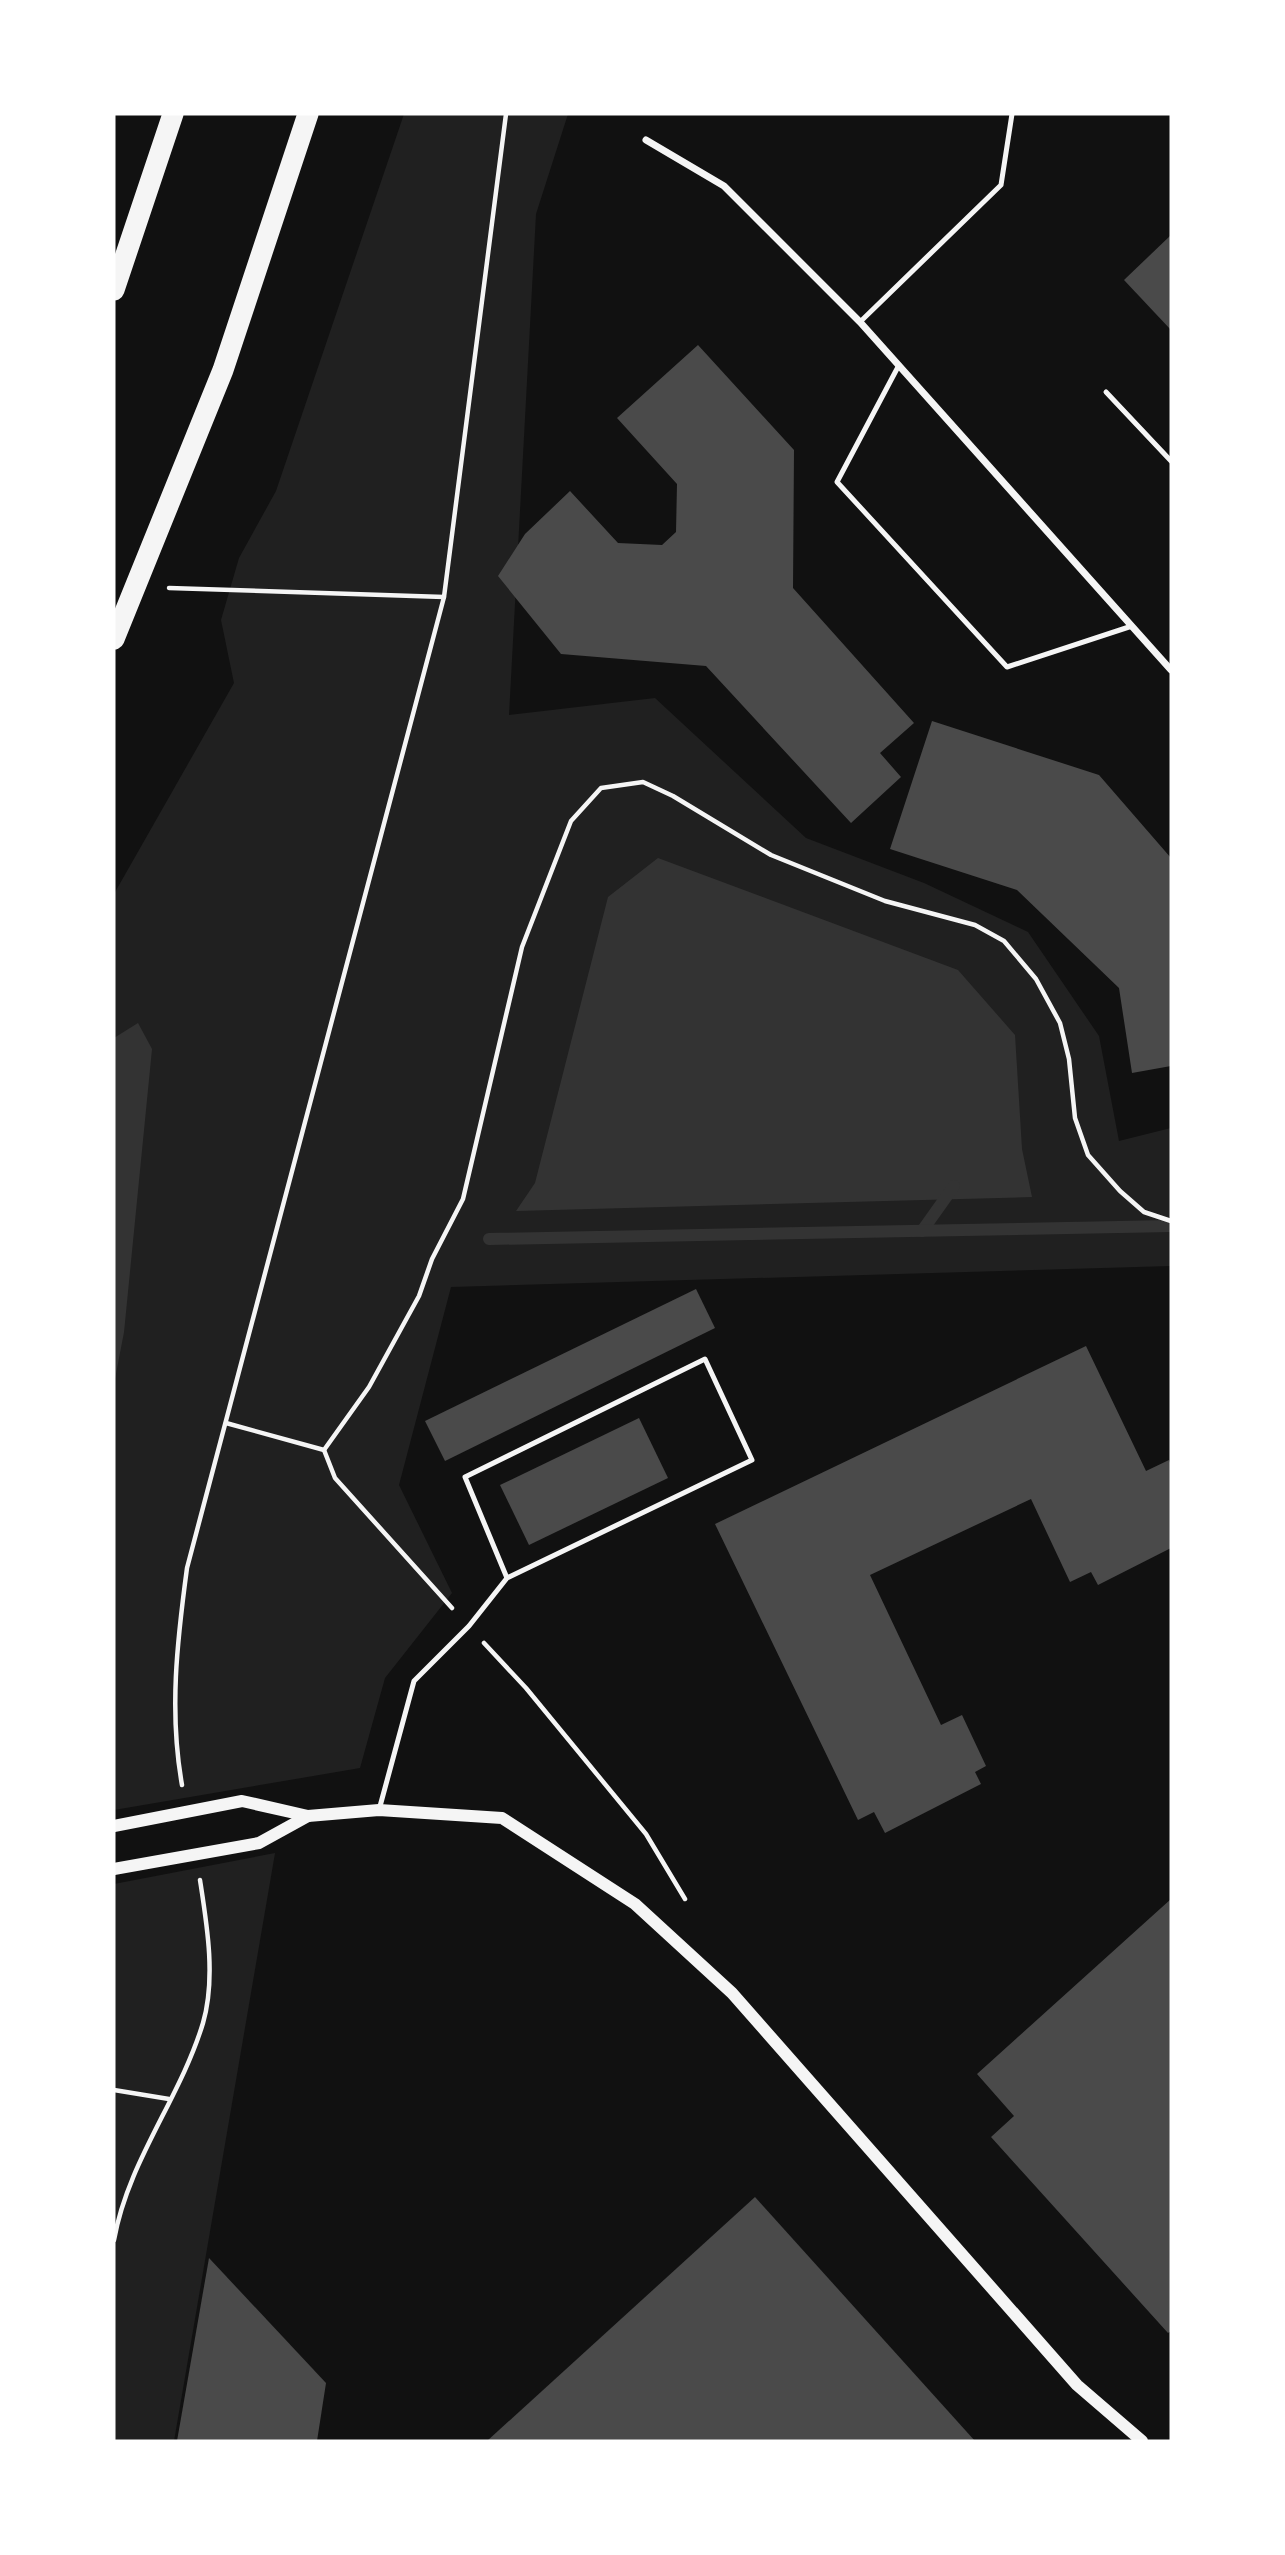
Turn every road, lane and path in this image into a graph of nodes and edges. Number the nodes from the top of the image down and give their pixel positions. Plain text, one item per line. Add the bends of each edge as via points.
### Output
1 (173, 114) edge
2 (308, 114) edge
3 (506, 114) edge
4 (1012, 114) edge
5 (646, 140) dead end
6 (114, 290) edge
7 (860, 322) junction
8 (899, 365) junction
9 (1106, 392) dead end
10 (1171, 461) edge
11 (217, 588) dead end
12 (444, 597) junction
13 (1132, 626) junction
14 (114, 639) edge
15 (1171, 670) edge
16 (1171, 1221) edge
17 (226, 1423) junction
18 (324, 1450) junction
19 (507, 1578) junction
20 (468, 1626) junction
21 (379, 1810) junction
22 (187, 1812) junction
23 (308, 1816) junction
24 (114, 1826) edge
25 (195, 1853) junction
26 (114, 1869) edge
27 (685, 1899) dead end
28 (114, 2090) edge
29 (169, 2099) junction
30 (114, 2240) edge
31 (1142, 2441) edge

1 - 6 highway
2 - 14 highway via 223,370
3 - 12 path
4 - 7 lane via 1001,185
5 - 7 street via 724,186
7 - 8 street
8 - 13 street
8 - 13 lane via 837,482 1007,667
9 - 10 lane
11 - 12 path
12 - 17 path
13 - 15 street
16 - 18 path via 1144,1212 1088,1155 1074,1118 1069,1059 1060,1023 1036,979 1004,941 975,925 885,901 771,855 643,782 601,788 571,821 522,947 463,1199 432,1258 419,1296 375,1376
17 - 18 path
17 - 22 path via 187,1568 176,1652 173,1721
18 - 20 path via 335,1478
19 - 19 lane via 752,1460 705,1359 465,1477
19 - 20 lane
20 - 21 lane via 414,1681
20 - 27 path via 526,1688 646,1834
21 - 23 street
21 - 31 street via 502,1818 635,1904 732,1993 1077,2385
22 - 23 street via 242,1801
22 - 24 street
23 - 25 street via 259,1843
25 - 26 street
25 - 29 path via 206,1921 209,1981 203,2022
28 - 29 path
29 - 30 path via 126,2192

